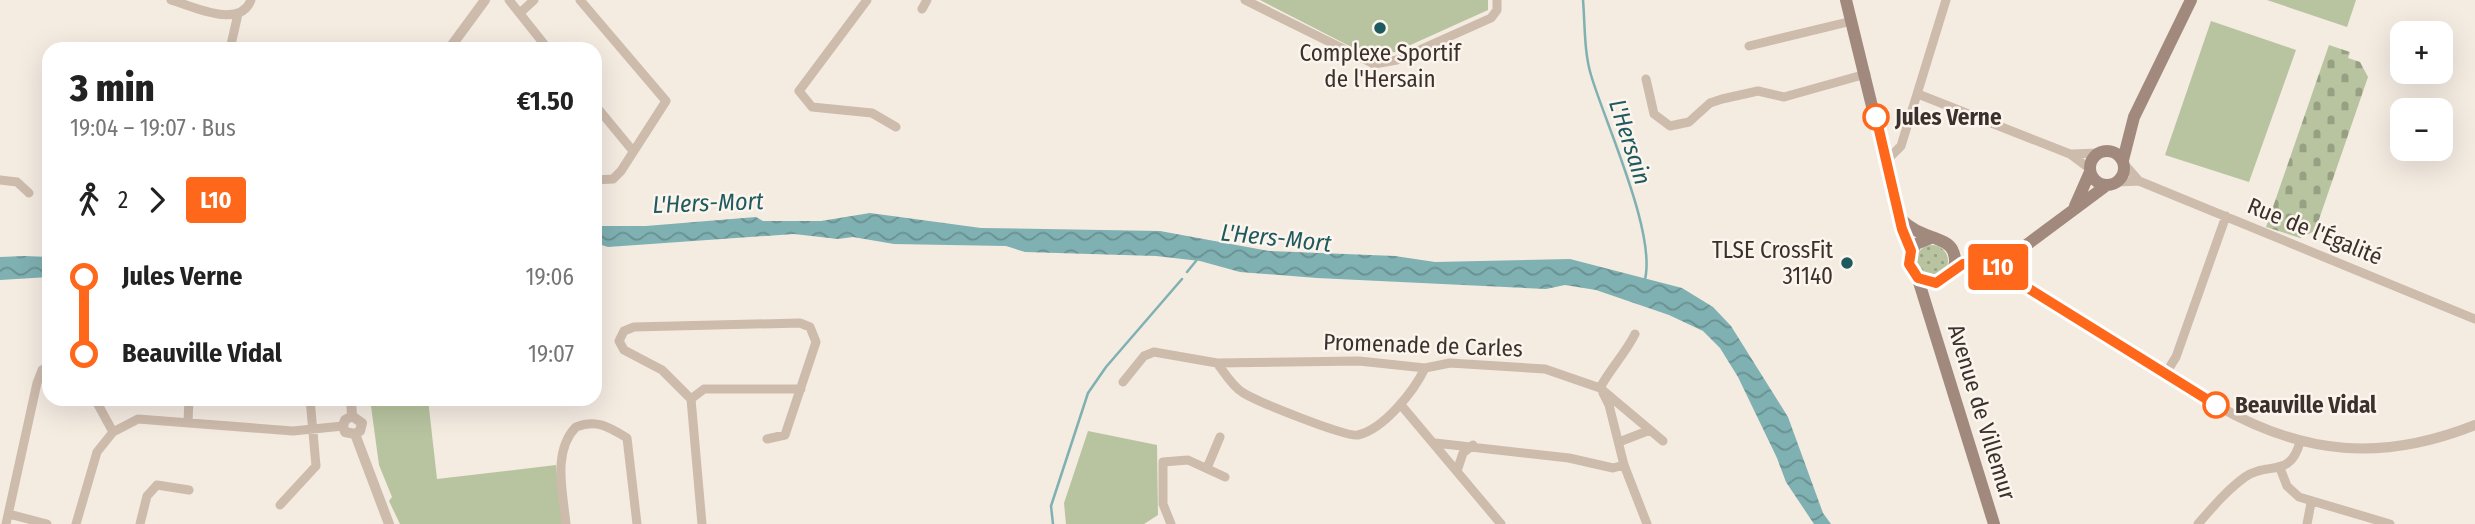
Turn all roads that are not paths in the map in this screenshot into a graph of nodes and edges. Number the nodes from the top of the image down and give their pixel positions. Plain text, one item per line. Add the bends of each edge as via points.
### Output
1 (171, 0) edge
2 (251, 0) edge
3 (485, 0) edge
4 (509, 0) edge
5 (534, 0) edge
6 (580, 0) edge
7 (867, 0) edge
8 (1245, 0) edge
9 (1497, 0) edge
10 (1846, 0) edge
11 (1946, 0) edge
12 (2191, 0) edge
13 (520, 13) junction
14 (238, 14) junction
15 (1852, 21) junction
16 (232, 42) edge
17 (454, 42) edge
18 (543, 42) edge
19 (1749, 46) dead end
20 (1866, 75) junction
21 (1646, 79) dead end
22 (1918, 94) junction
23 (602, 114) edge
24 (2134, 117) junction
25 (896, 127) dead end
26 (633, 151) junction
27 (2101, 152) junction
28 (2070, 154) junction
29 (1886, 161) junction
30 (2124, 163) junction
31 (2090, 171) junction
32 (0, 180) edge
33 (602, 180) edge
34 (2139, 181) junction
35 (2112, 184) junction
36 (29, 193) dead end
37 (2074, 209) junction
38 (2227, 216) junction
39 (1901, 219) junction
40 (1931, 238) junction
41 (2025, 246) junction
42 (1952, 250) junction
43 (1911, 251) junction
44 (1984, 261) junction
45 (1953, 269) junction
46 (1918, 278) junction
47 (1941, 281) junction
48 (2022, 283) junction
49 (1931, 313) junction
50 (2475, 319) edge
51 (1635, 334) dead end
52 (1240, 361) junction
53 (1217, 363) junction
54 (1425, 368) junction
55 (42, 370) edge
56 (2166, 373) junction
57 (1231, 379) junction
58 (1123, 382) dead end
59 (1600, 388) junction
60 (801, 389) junction
61 (691, 399) junction
62 (1401, 405) junction
63 (99, 406) edge
64 (189, 406) edge
65 (311, 406) edge
66 (351, 406) edge
67 (352, 416) junction
68 (188, 422) junction
69 (2475, 425) edge
70 (342, 426) junction
71 (313, 430) junction
72 (1650, 430) junction
73 (113, 432) junction
74 (355, 434) junction
75 (1220, 436) dead end
76 (767, 439) dead end
77 (1663, 441) dead end
78 (1619, 442) junction
79 (2300, 442) junction
80 (1435, 443) junction
81 (1473, 445) junction
82 (1624, 465) junction
83 (1207, 468) junction
84 (2280, 468) junction
85 (1457, 471) junction
86 (1225, 477) dead end
87 (189, 490) dead end
88 (2311, 503) junction
89 (280, 505) dead end
90 (7, 519) edge
91 (2374, 521) edge
92 (47, 524) edge
93 (76, 524) edge
94 (140, 524) edge
95 (389, 524) edge
96 (566, 524) edge
97 (637, 524) edge
98 (702, 524) edge
99 (1171, 524) edge
100 (1501, 524) edge
101 (1647, 524) edge
102 (1994, 524) edge
103 (2198, 524) edge
104 (2307, 524) edge
105 (2390, 524) edge

1 - 14 street via 220,15
2 - 14 street
3 - 17 street
4 - 13 street
5 - 13 street
6 - 26 street via 666,101
7 - 25 street via 799,91 812,107 872,113
8 - 9 street via 1374,64 1397,60 1491,18
10 - 15 main road
11 - 22 street
12 - 24 main road
13 - 18 street
14 - 16 street
15 - 19 street
15 - 20 main road
20 - 21 street via 1784,97 1758,91 1722,99 1710,103 1689,122 1670,126 1654,114
20 - 29 main road
22 - 28 street
22 - 29 street via 1901,146
23 - 26 street
24 - 27 main road
24 - 30 main road
26 - 33 street via 613,179
27 - 28 street
27 - 30 main road via 2115,152
27 - 31 main road via 2092,160
28 - 31 street
29 - 39 main road
30 - 34 street, Rue de l'Égalité
30 - 35 main road via 2123,175
31 - 35 main road via 2094,180
31 - 37 main road
32 - 36 street via 17,182
34 - 35 street, Rue de l'Égalité
34 - 38 street, Rue de l'Égalité
35 - 37 main road
37 - 41 main road
38 - 50 street, Rue de l'Égalité
38 - 56 street via 2176,357
39 - 40 main road via 1913,231
39 - 43 main road
40 - 42 main road via 1943,240
40 - 43 main road via 1923,239
41 - 42 main road via 1972,256
41 - 44 main road
41 - 48 street via 2015,267
42 - 45 main road
43 - 46 main road via 1909,264
44 - 45 main road
44 - 48 street
45 - 47 main road
46 - 47 main road via 1929,283
46 - 49 main road, Avenue de Villemur
47 - 49 main road, Avenue de Villemur
48 - 56 street
49 - 102 main road, Avenue de Villemur
51 - 59 street
52 - 53 street, Promenade de Carles
52 - 54 street, Promenade de Carles via 1359,361
52 - 57 street
53 - 57 street
53 - 58 street, Promenade de Carles via 1153,352 1144,356
54 - 59 street, Promenade de Carles via 1450,363 1545,369
54 - 62 street
55 - 90 street
56 - 79 street via 2251,425
57 - 62 street via 1240,391 1346,435 1372,430
59 - 72 street
59 - 78 street
60 - 61 street via 705,389
60 - 61 street via 816,342 810,327 800,323 634,327 624,331 619,341 624,350 662,370
60 - 76 street via 786,435
61 - 98 street
62 - 80 street
63 - 73 street
64 - 68 street
65 - 71 street
66 - 67 street
67 - 70 street
67 - 74 street via 362,423
68 - 71 street
68 - 73 street via 138,419
69 - 79 street via 2450,435 2389,446 2334,449
70 - 71 street
70 - 74 street via 345,432
71 - 89 street via 316,466
72 - 77 street
72 - 78 street
73 - 93 street via 97,452
74 - 95 street
75 - 83 street
78 - 82 street
79 - 84 street via 2295,457
80 - 81 street
80 - 85 street
81 - 82 street via 1613,468
81 - 85 street via 1463,453
82 - 101 street
83 - 86 street
83 - 99 street via 1188,460 1163,462 1163,504
84 - 88 street via 2293,494
84 - 103 street via 2242,479
85 - 100 street
87 - 94 street via 157,485 146,496
88 - 91 street
88 - 104 street
90 - 92 street
91 - 105 street
96 - 97 street via 563,447 569,433 586,423 605,424 627,438

